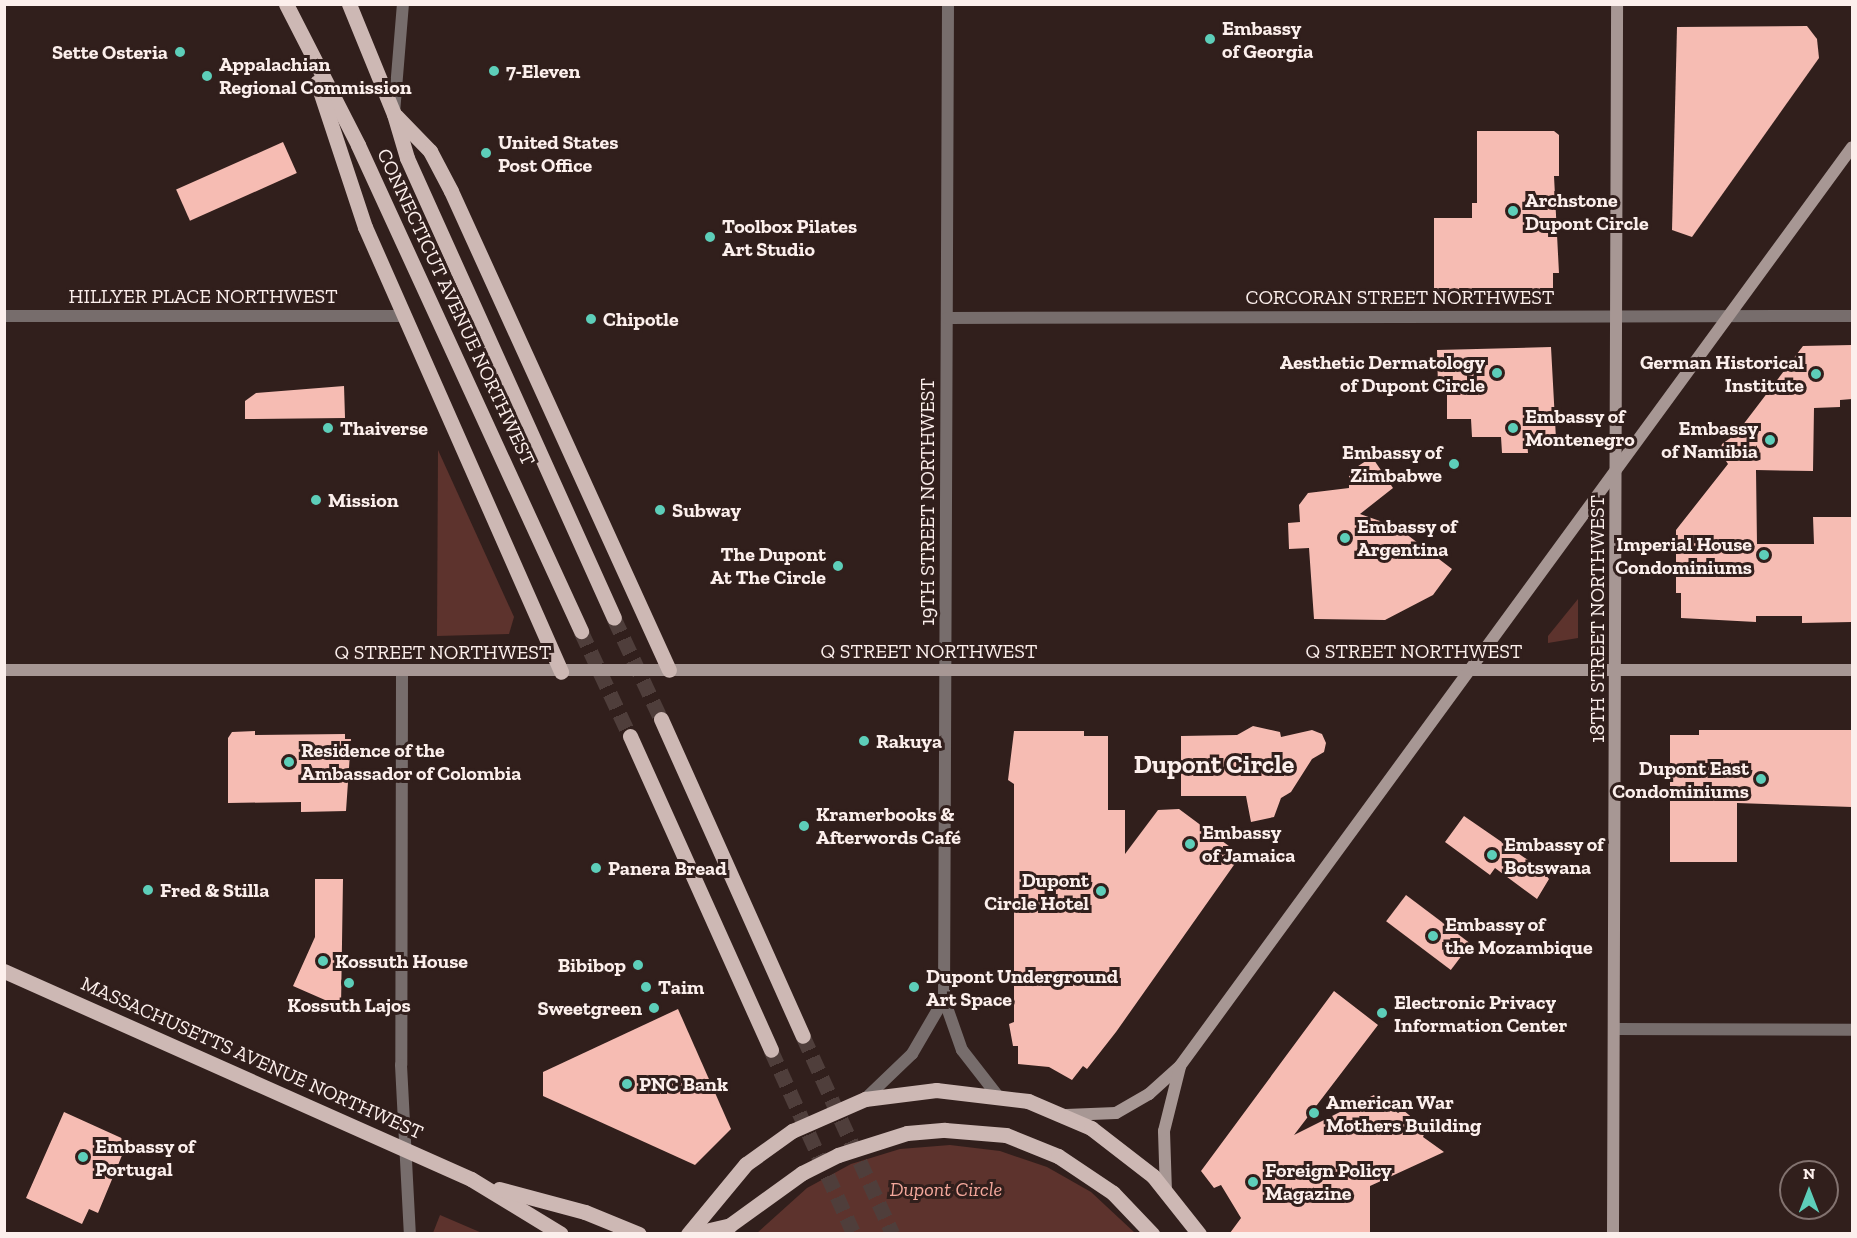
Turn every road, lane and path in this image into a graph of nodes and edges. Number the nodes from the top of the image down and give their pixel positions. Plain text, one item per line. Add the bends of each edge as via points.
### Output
1 (286, 4) edge
2 (349, 4) edge
3 (403, 4) edge
4 (948, 4) edge
5 (1617, 4) edge
6 (310, 56) junction
7 (394, 114) junction
8 (1852, 147) edge
9 (4, 316) edge
10 (402, 316) junction
11 (1616, 316) junction
12 (1729, 316) junction
13 (1852, 316) edge
14 (947, 318) junction
15 (1616, 467) junction
16 (614, 618) tunnel mouth
17 (581, 631) tunnel mouth
18 (4, 670) edge
19 (669, 670) junction
20 (1617, 670) junction
21 (1852, 670) edge
22 (947, 671) junction
23 (1468, 671) junction
24 (402, 672) junction
25 (561, 672) junction
26 (661, 719) tunnel mouth
27 (630, 736) tunnel mouth
28 (4, 970) edge
29 (944, 999) junction
30 (1615, 1029) junction
31 (1852, 1030) edge
32 (803, 1036) tunnel mouth
33 (771, 1050) tunnel mouth
34 (1180, 1065) junction
35 (997, 1095) junction
36 (865, 1099) junction
37 (1062, 1114) junction
38 (406, 1149) junction
39 (482, 1185) junction
40 (1166, 1192) junction
41 (410, 1233) edge
42 (561, 1233) edge
43 (639, 1233) edge
44 (690, 1233) edge
45 (1152, 1233) edge
46 (1199, 1233) edge
47 (1613, 1233) edge

1 - 6 main road, CONNECTICUT AVENUE NORTHWEST
2 - 7 main road, CONNECTICUT AVENUE NORTHWEST
3 - 7 street
4 - 14 street, 19TH STREET NORTHWEST
5 - 11 main road, 18TH STREET NORTHWEST
6 - 10 main road via 339,158
6 - 17 main road, CONNECTICUT AVENUE NORTHWEST via 358,145
7 - 16 main road, CONNECTICUT AVENUE NORTHWEST via 407,158
7 - 19 main road via 430,151 451,191
8 - 12 main road
9 - 10 street, HILLYER PLACE NORTHWEST
10 - 25 main road
11 - 12 street, CORCORAN STREET NORTHWEST
11 - 14 street, CORCORAN STREET NORTHWEST
11 - 15 main road, 18TH STREET NORTHWEST
12 - 13 street, CORCORAN STREET NORTHWEST
12 - 15 main road
14 - 22 street, 19TH STREET NORTHWEST
15 - 20 main road, 18TH STREET NORTHWEST
15 - 23 main road
18 - 24 main road, Q STREET NORTHWEST
19 - 22 main road, Q STREET NORTHWEST
19 - 25 main road, Q STREET NORTHWEST
20 - 21 main road, Q STREET NORTHWEST
20 - 23 main road, Q STREET NORTHWEST
20 - 30 main road, 18TH STREET NORTHWEST
22 - 23 main road, Q STREET NORTHWEST
22 - 29 street, 19TH STREET NORTHWEST
23 - 34 main road
24 - 25 main road, Q STREET NORTHWEST
24 - 38 street via 401,1065
26 - 32 main road
27 - 33 main road
28 - 38 main road, MASSACHUSETTS AVENUE NORTHWEST
29 - 35 street, 19TH STREET NORTHWEST via 962,1050
29 - 36 street, 19TH STREET NORTHWEST via 912,1054
30 - 31 street
30 - 47 main road, 18TH STREET NORTHWEST
34 - 37 main road via 1149,1094 1116,1113
34 - 40 main road via 1164,1131
35 - 36 main road via 936,1090
35 - 37 main road
36 - 44 main road via 768,1145 717,1194
37 - 40 main road via 1110,1139
38 - 39 main road, MASSACHUSETTS AVENUE NORTHWEST
38 - 41 street
39 - 42 main road, MASSACHUSETTS AVENUE NORTHWEST
39 - 43 main road, MASSACHUSETTS AVENUE NORTHWEST via 585,1212
40 - 46 main road
44 - 45 main road via 730,1225 802,1173 838,1155 907,1133 945,1130 1006,1135 1058,1156 1113,1193

